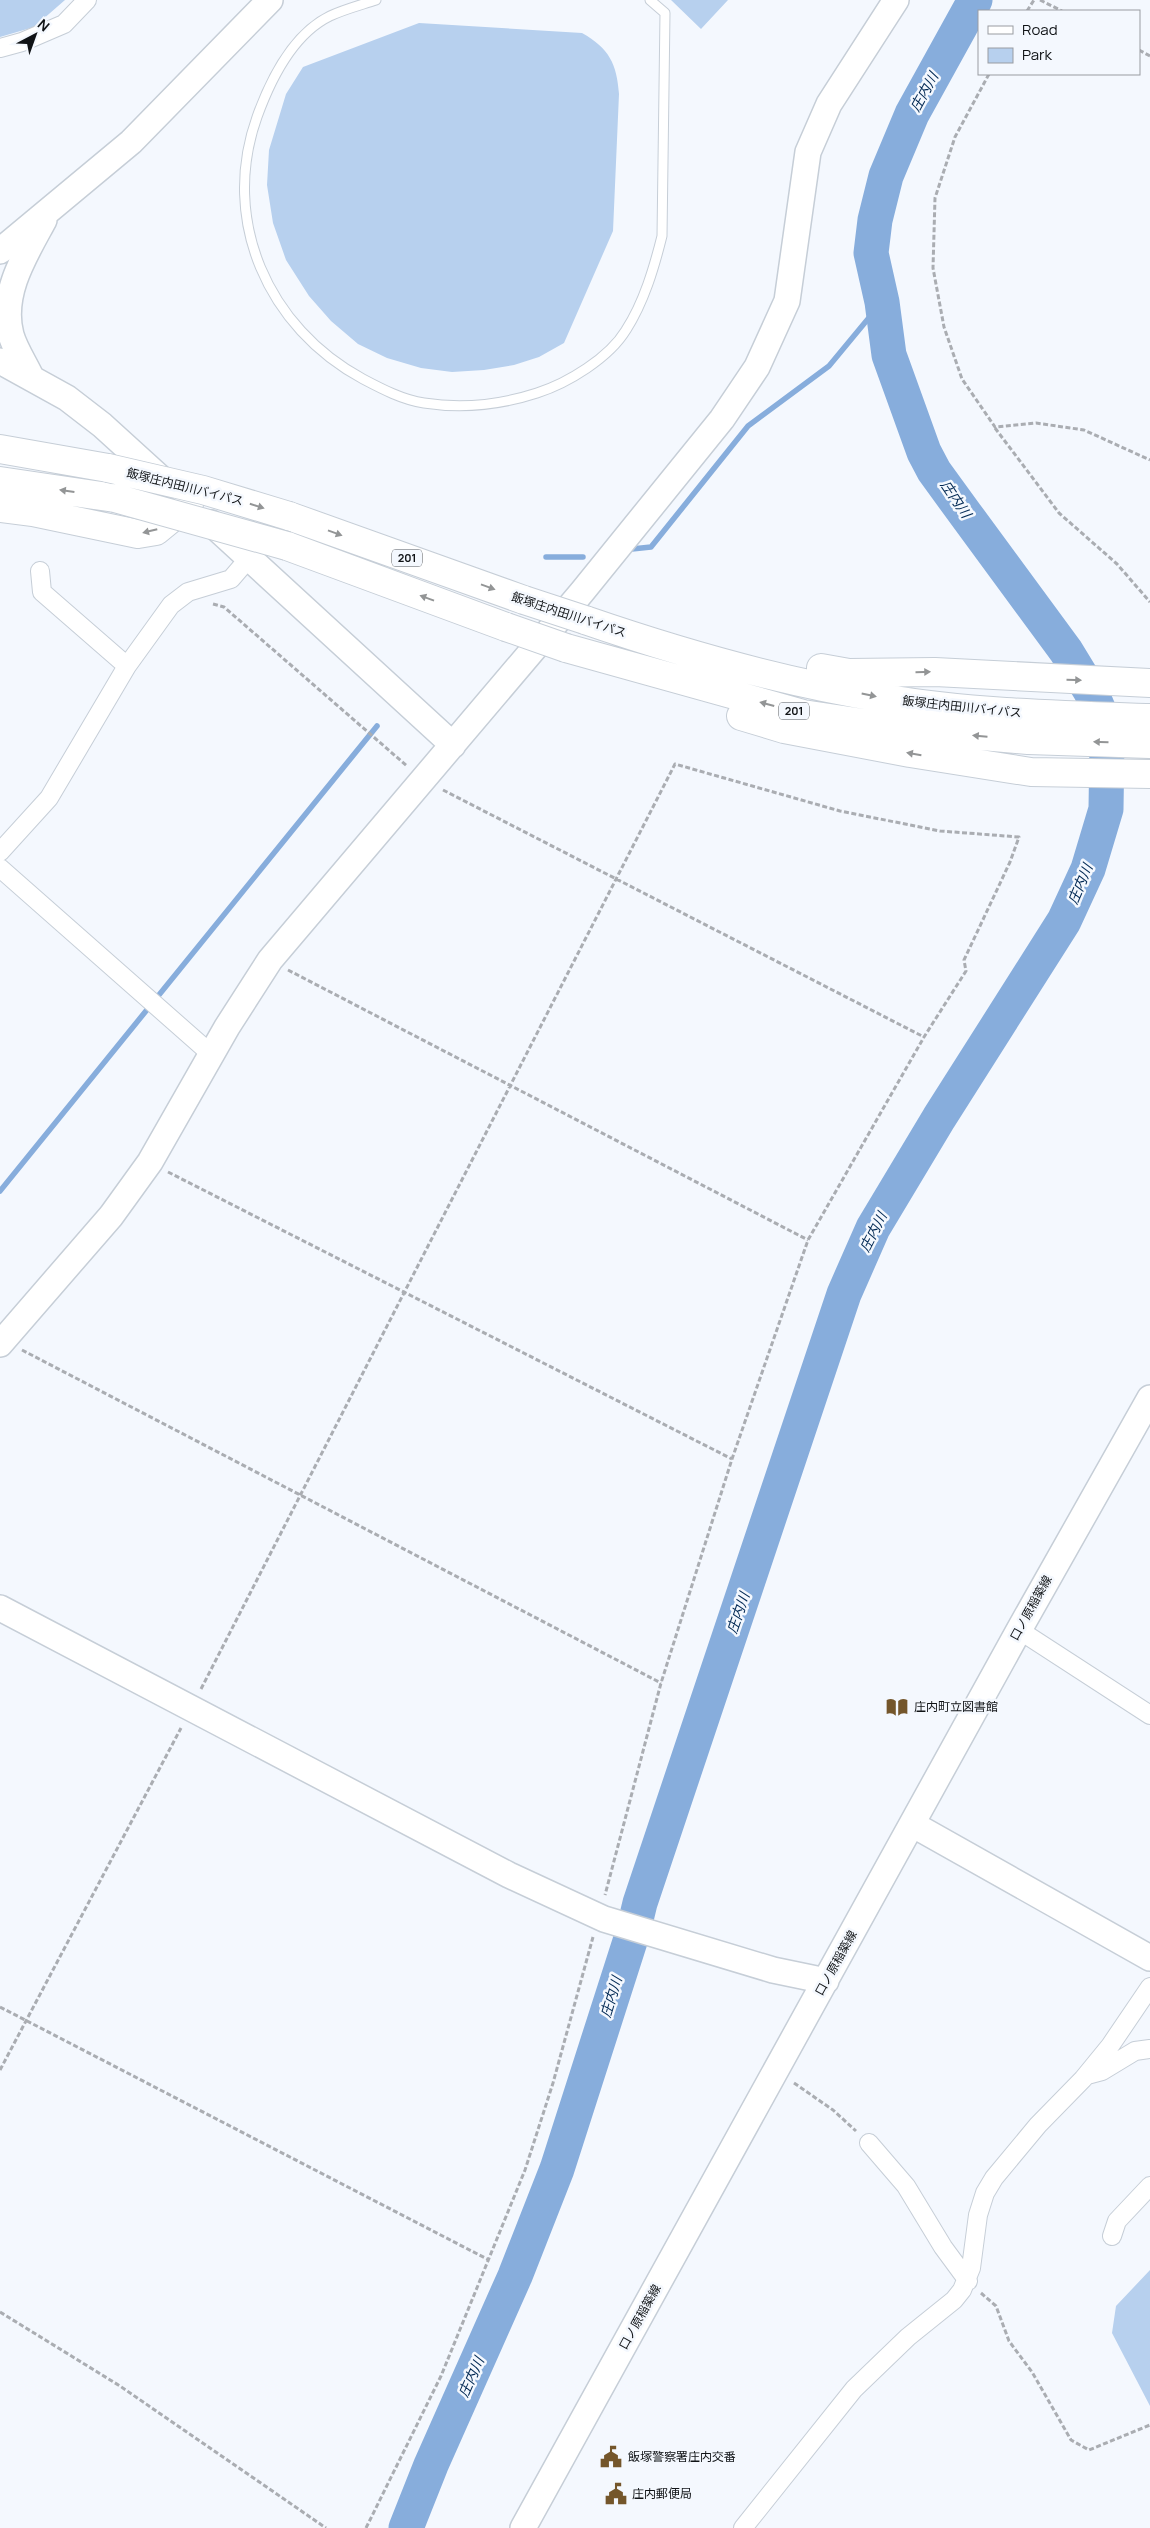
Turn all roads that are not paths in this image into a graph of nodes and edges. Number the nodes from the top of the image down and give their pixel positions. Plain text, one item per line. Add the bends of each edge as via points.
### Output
1 (87, 0) edge
2 (270, 0) edge
3 (376, 0) edge
4 (650, 0) edge
5 (896, 0) edge
6 (0, 48) edge
7 (50, 210) junction
8 (0, 251) edge
9 (0, 361) edge
10 (31, 377) junction
11 (0, 450) edge
12 (0, 481) edge
13 (189, 504) junction
14 (0, 508) edge
15 (249, 558) junction
16 (40, 571) dead end
17 (615, 631) junction
18 (572, 650) junction
19 (127, 666) junction
20 (1150, 683) edge
21 (1150, 718) edge
22 (1029, 727) junction
23 (1150, 744) edge
24 (453, 745) junction
25 (1150, 774) edge
26 (0, 852) edge
27 (0, 868) edge
28 (211, 1054) junction
29 (4, 1334) edge
30 (1150, 1398) edge
31 (0, 1608) edge
32 (1018, 1630) junction
33 (1150, 1715) edge
34 (912, 1824) junction
35 (1150, 1958) edge
36 (826, 1981) junction
37 (1150, 1987) edge
38 (1150, 2049) edge
39 (1086, 2075) junction
40 (869, 2142) road end
41 (1150, 2186) edge
42 (1112, 2236) dead end
43 (968, 2281) junction
44 (523, 2528) edge
45 (743, 2528) edge

1 - 6 street via 64,24
2 - 7 street via 130,142
3 - 4 lane via 329,16 310,30 284,59 267,89 252,130 245,163 244,204 251,246 267,282 291,320 315,346 348,371 384,391 422,403 471,407 516,400 551,389 580,374 626,332 640,301 654,268 662,236 665,14
5 - 24 street via 828,104 808,152 787,301 757,367 722,419
7 - 8 street
7 - 10 street via 10,289 6,310 11,336
9 - 10 street
10 - 13 street via 67,398 102,425
11 -> 17 highway, 飯塚庄内田川バイパス / 201, bridge via 108,468 203,490 289,516
18 -> 12 highway, 飯塚庄内田川バイパス / 201, bridge via 287,546 115,498
13 -> 14 highway via 156,531 138,534
13 - 15 street
15 - 19 street via 230,579 188,592 171,605
15 - 24 street
16 - 19 street via 42,592
17 -> 20 highway via 849,673 935,672
17 -> 22 highway, 飯塚庄内田川バイパス / 201 via 748,670
22 -> 18 highway, 飯塚庄内田川バイパス / 201 via 903,729 803,714
25 -> 18 highway via 1032,772 784,729 664,693
19 - 26 street via 49,798
21 - 22 highway, 飯塚庄内田川バイパス / 201
23 -> 22 highway, 飯塚庄内田川バイパス / 201
24 - 28 street via 270,960
27 - 28 street
28 - 29 street via 150,1162 111,1216
30 - 32 street, 口ノ原稲築線
31 - 36 street via 509,1874 602,1918 773,1970
32 - 33 street
32 - 34 street, 口ノ原稲築線
34 - 35 street
34 - 36 street, 口ノ原稲築線
36 - 44 street, 口ノ原稲築線
37 - 39 street
38 - 39 street via 1135,2051 1102,2071
39 - 43 street via 994,2178 978,2215
40 - 43 street via 906,2186
41 - 42 street via 1117,2221
43 - 45 street via 954,2300 908,2337 854,2389

